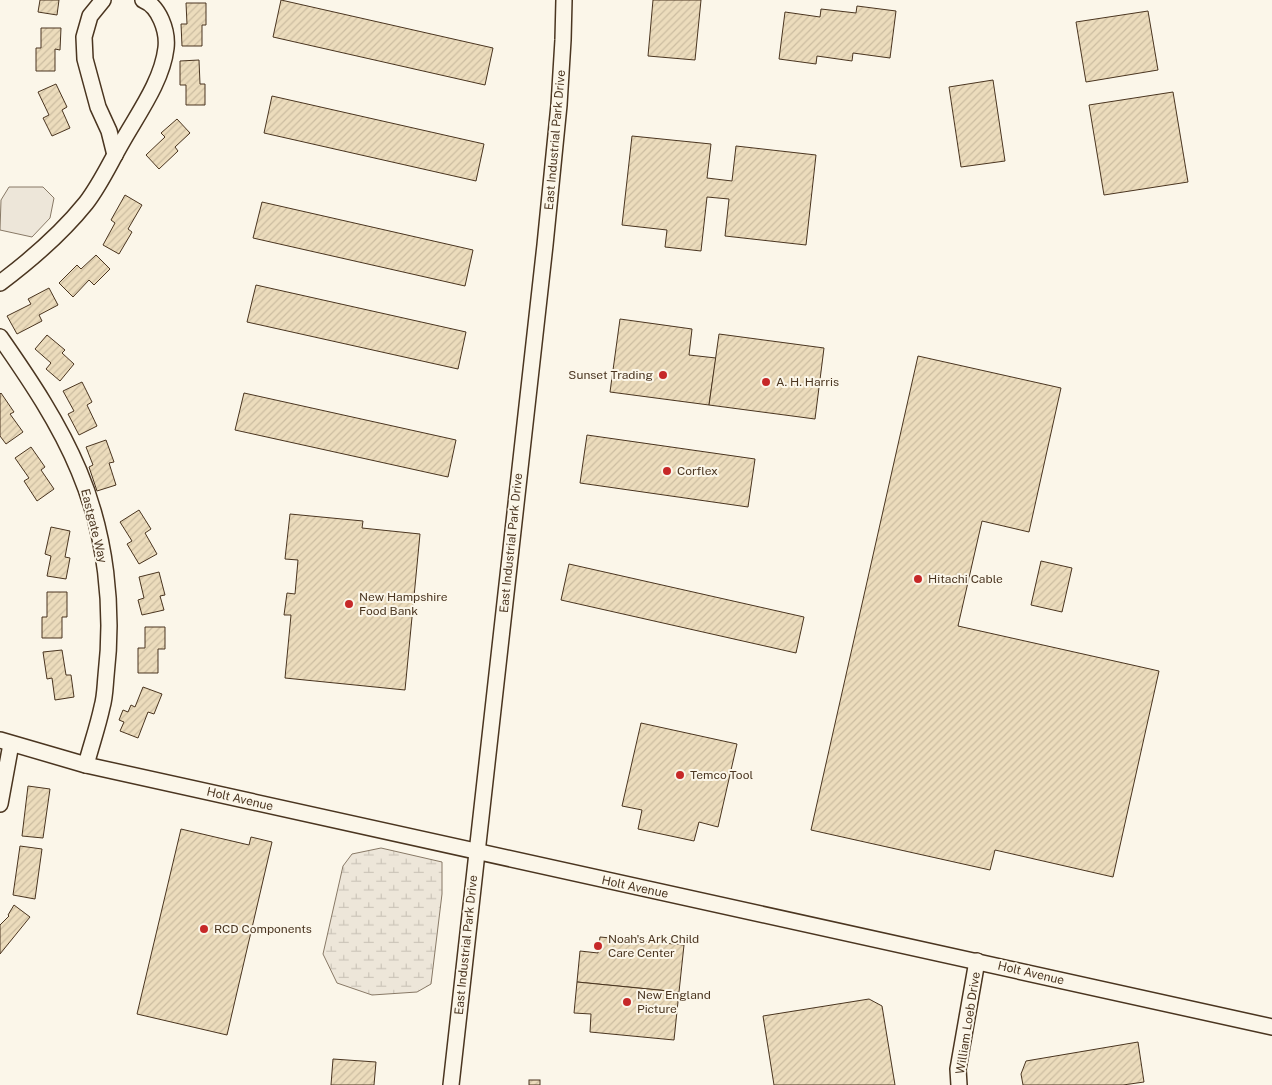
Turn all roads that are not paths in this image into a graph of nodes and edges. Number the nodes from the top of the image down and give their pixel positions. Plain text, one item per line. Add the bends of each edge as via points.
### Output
1 (103, 0) edge
2 (142, 0) edge
3 (564, 0) edge
4 (115, 155) junction
5 (0, 283) edge
6 (0, 338) edge
7 (5, 742) edge
8 (86, 765) junction
9 (0, 804) edge
10 (476, 852) junction
11 (977, 961) junction
12 (1272, 1027) edge
13 (451, 1085) edge
14 (959, 1085) edge

1 - 4 street via 90,16 84,36 85,59
2 - 4 street via 150,3 163,24 166,46 151,90
3 - 10 street, East Industrial Park Drive via 559,105 546,236
4 - 5 street via 87,201 67,225
6 - 8 street, Eastgate Way via 37,390 80,472 103,554 110,628 103,706
7 - 8 street, Holt Avenue
7 - 9 street
8 - 10 street, Holt Avenue
10 - 11 street, Holt Avenue
10 - 13 street, East Industrial Park Drive
11 - 12 street, Holt Avenue
11 - 14 street, William Loeb Drive via 958,1069

